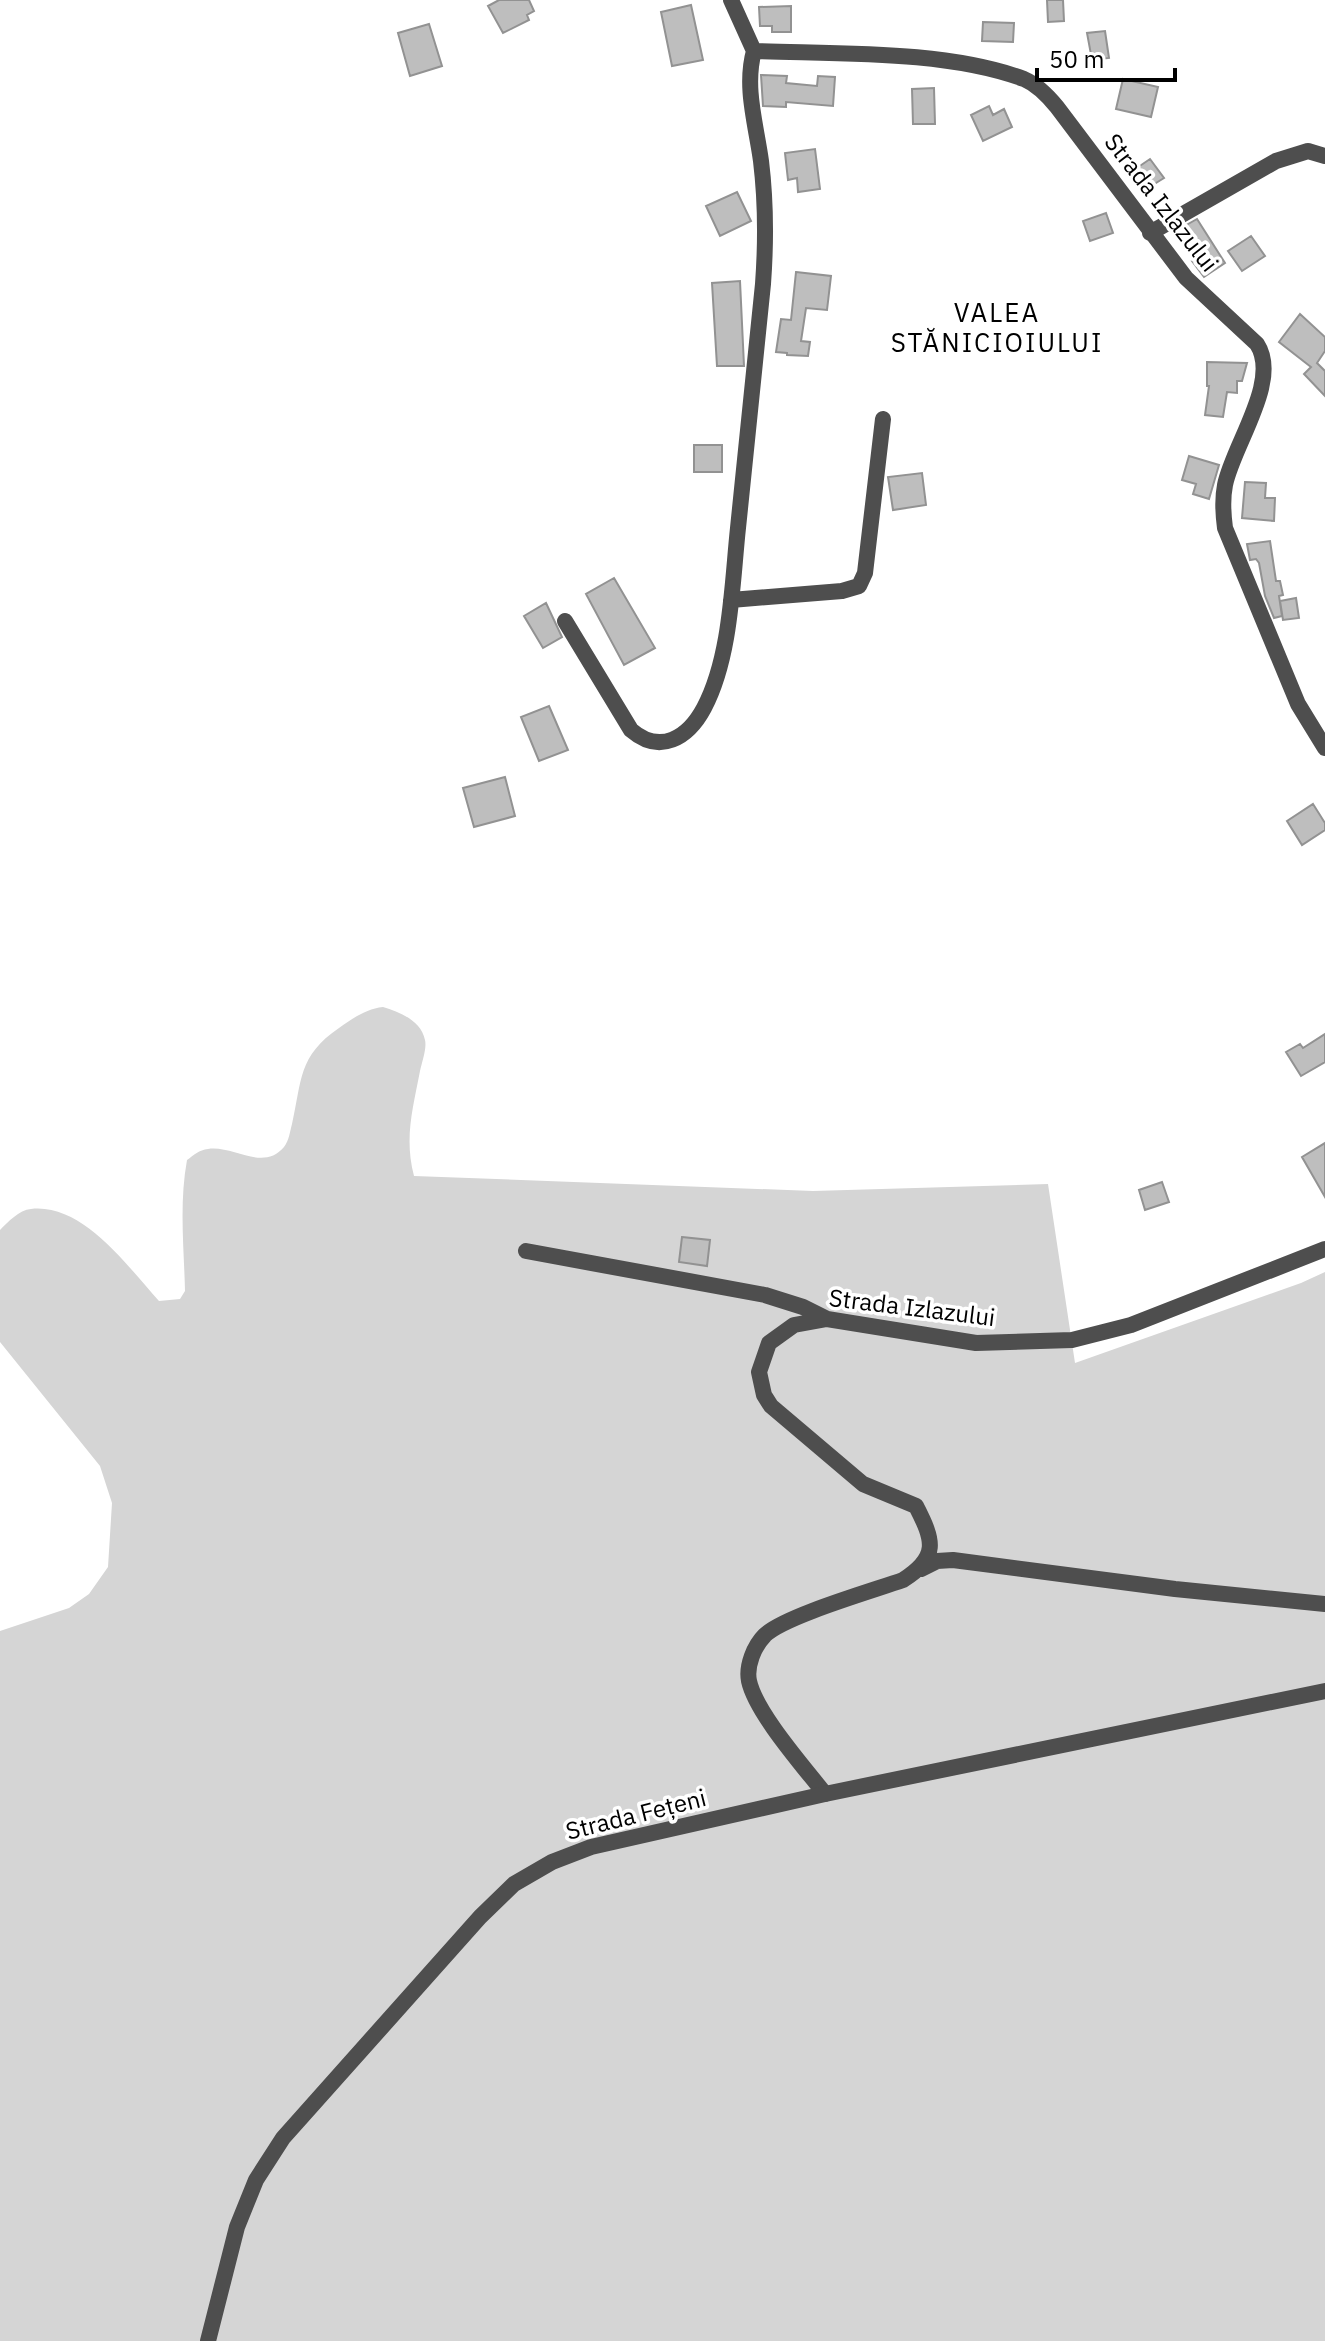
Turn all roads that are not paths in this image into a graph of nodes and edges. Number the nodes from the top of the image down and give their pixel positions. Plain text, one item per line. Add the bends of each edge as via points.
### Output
1 (731, 0) edge
2 (754, 51) junction
3 (1325, 156) edge
4 (1150, 233) junction
5 (883, 419) dead end
6 (731, 600) junction
7 (565, 621) dead end
8 (1325, 748) edge
9 (1325, 1249) edge
10 (526, 1251) dead end
11 (827, 1319) junction
12 (919, 1569) junction
13 (1325, 1604) edge
14 (1325, 1691) edge
15 (825, 1794) junction
16 (208, 2341) edge

1 - 2 street
2 - 4 street, Strada Izlazului via 943,61 1026,80 1057,107
2 - 6 street via 750,87 766,238
3 - 4 street via 1308,151 1276,161
4 - 8 street, Strada Izlazului via 1186,278 1264,354 1262,387 1225,483 1225,528 1298,704
5 - 6 street via 865,573 859,586
6 - 7 street via 705,705 693,725 676,739 658,744 631,730
9 - 11 street, Strada Izlazului via 1131,1325 1072,1340 976,1343
10 - 11 street via 765,1295
11 - 12 street, Strada Izlazului via 794,1325 769,1343 759,1372 764,1395 795,1429 863,1484 916,1506 931,1538 930,1553
12 - 13 street via 953,1560
12 - 15 street via 903,1580 790,1621 765,1635 755,1648 749,1680 757,1700
14 - 15 street, Strada Fețeni
15 - 16 street, Strada Fețeni via 591,1847 514,1884 452,1946 283,2138 256,2180 237,2227

